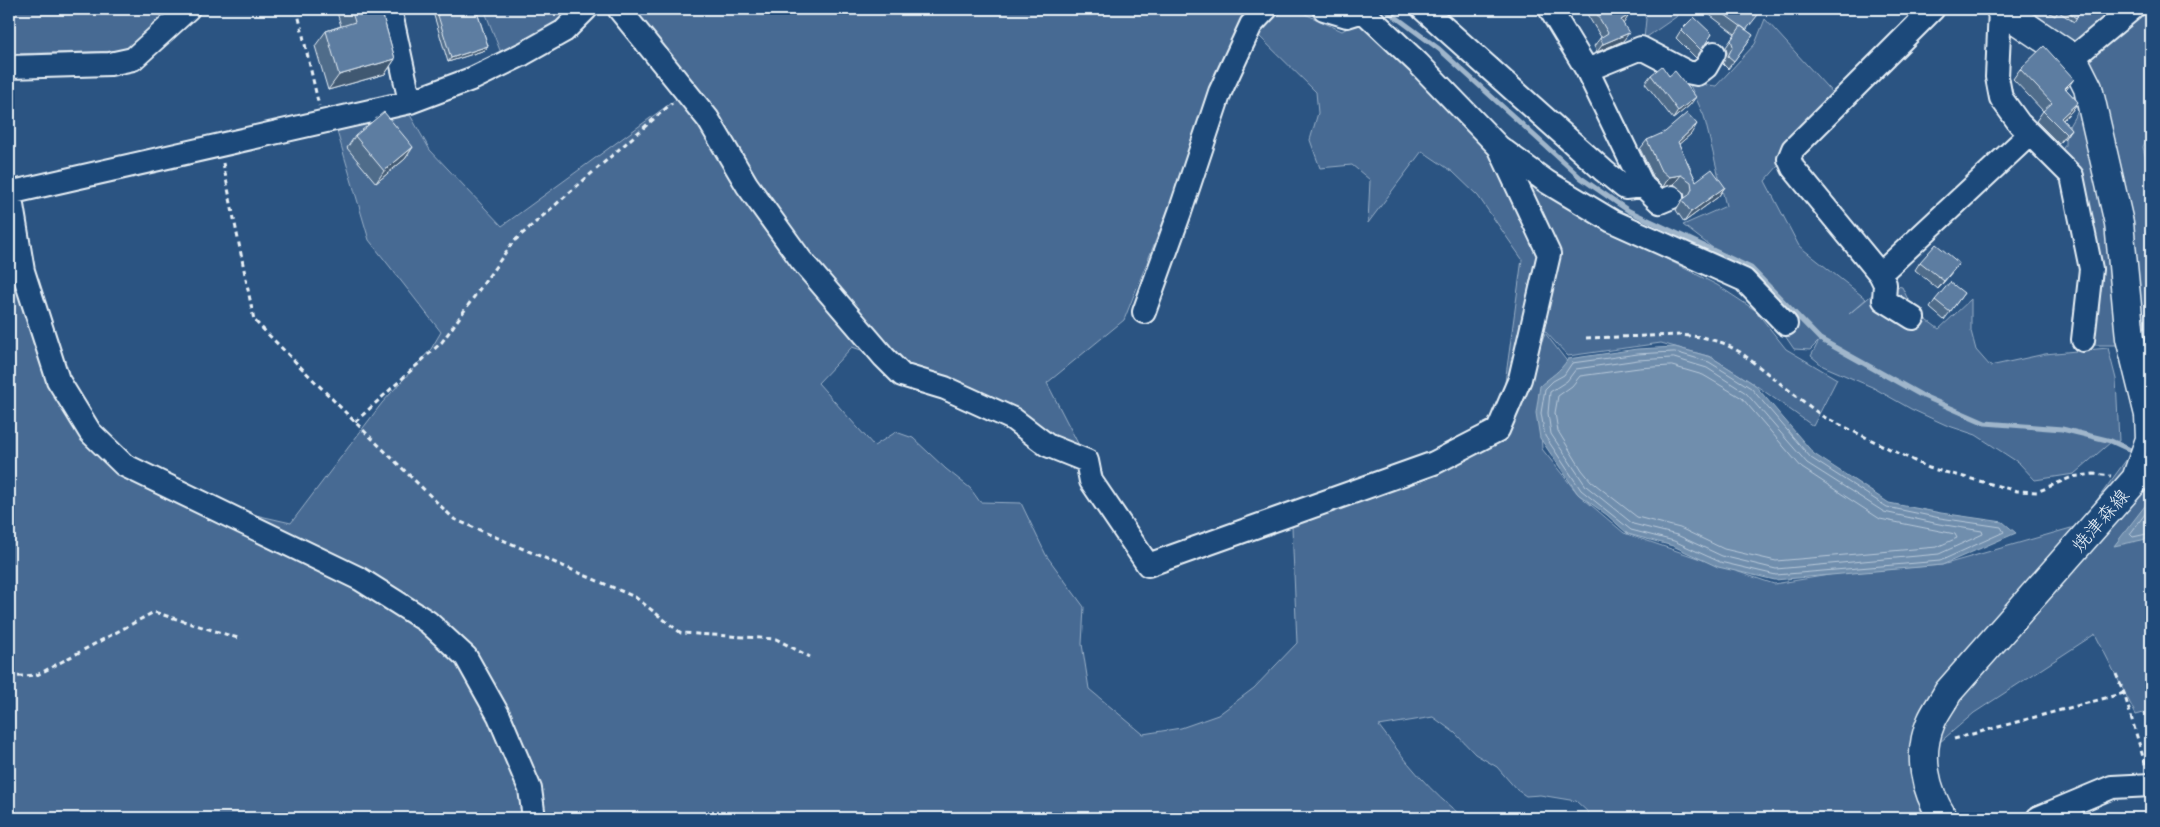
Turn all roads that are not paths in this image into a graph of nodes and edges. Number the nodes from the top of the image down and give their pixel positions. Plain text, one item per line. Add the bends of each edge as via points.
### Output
1 (188, 9) edge
2 (390, 9) edge
3 (586, 9) edge
4 (619, 9) edge
5 (1266, 9) edge
6 (1324, 9) edge
7 (1423, 9) edge
8 (1550, 9) edge
9 (1933, 9) edge
10 (2000, 9) edge
11 (2132, 9) edge
12 (1363, 10) edge
13 (1714, 53) dead end
14 (2073, 58) junction
15 (9, 68) edge
16 (1587, 70) junction
17 (410, 102) junction
18 (2030, 134) junction
19 (1499, 147) junction
20 (1643, 186) junction
21 (9, 193) edge
22 (1672, 197) dead end
23 (1880, 274) junction
24 (1144, 312) dead end
25 (1913, 318) dead end
26 (1786, 324) dead end
27 (2083, 340) dead end
28 (2150, 780) edge
29 (534, 818) edge
30 (1943, 818) edge
31 (2038, 818) edge

1 - 15 street via 133,58 110,64
2 - 17 street
3 - 17 street via 564,31 524,54 474,78
4 - 19 street via 708,119 747,185 801,260 884,357 902,375 945,388 1013,419 1046,445 1087,462 1091,481 1148,565 1434,463 1498,430 1520,379 1550,254
5 - 24 street via 1251,25 1220,92
6 - 12 street via 1347,16
7 - 20 street via 1604,171 1626,188
8 - 16 street
9 - 23 street via 1793,149 1789,159
10 - 14 main road, 焼津森線
10 - 18 street via 1998,77 2001,98
11 - 14 street
12 - 19 street
13 - 16 street via 1706,67 1697,74 1641,48
14 - 30 main road, 焼津森線 via 2088,88 2119,223 2130,338 2149,415 2150,439 2136,479 1948,692 1931,722 1924,746 1924,775 1932,801
16 - 20 street
17 - 21 street
18 - 23 street
18 - 27 street via 2072,176 2091,269
19 - 26 street via 1547,182 1612,221 1744,280
20 - 22 street via 1660,202
21 - 29 street via 23,270 58,380 90,432 124,465 360,579 428,622 466,657 499,716 530,789
23 - 25 street via 1885,284 1884,300
28 - 31 street via 2112,787

